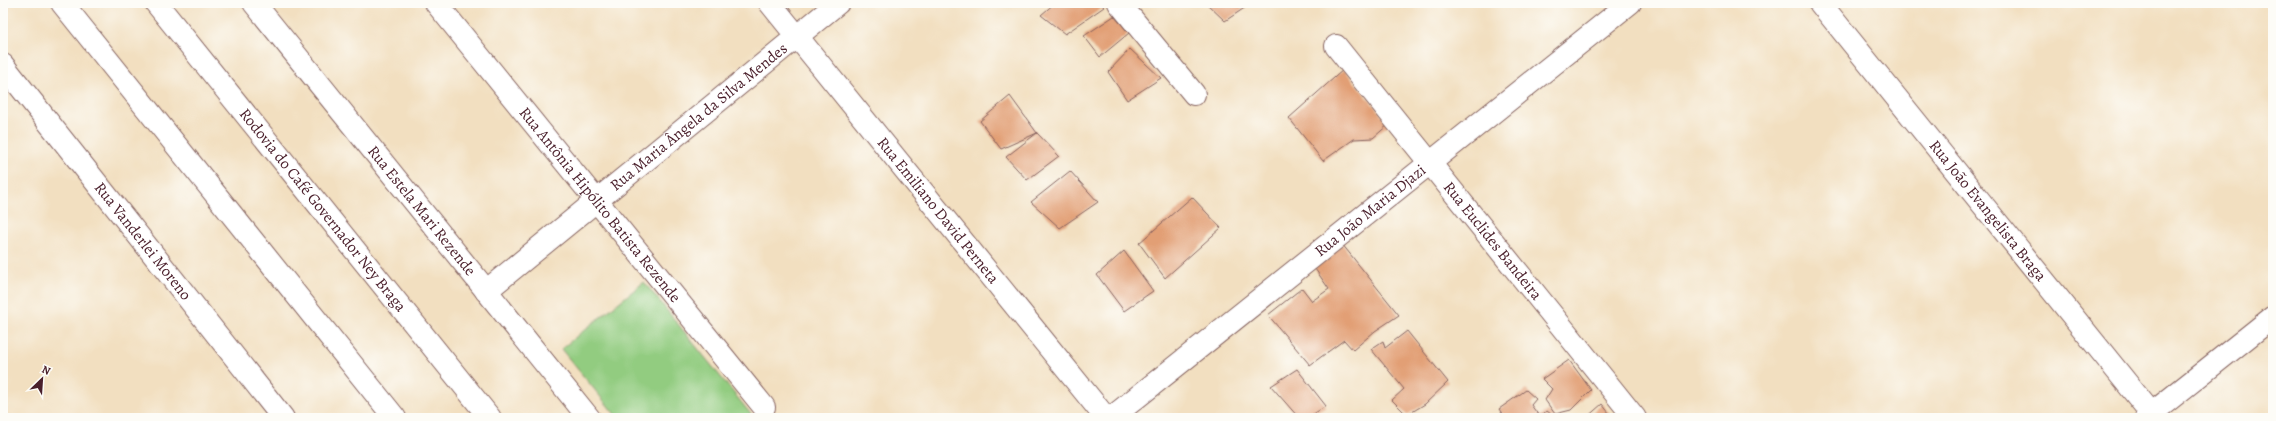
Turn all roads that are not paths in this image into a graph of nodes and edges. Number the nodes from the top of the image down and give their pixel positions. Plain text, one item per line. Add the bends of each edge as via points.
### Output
1 (62, 3) edge
2 (156, 3) edge
3 (254, 3) edge
4 (436, 3) edge
5 (770, 3) edge
6 (838, 3) edge
7 (1119, 3) edge
8 (1630, 3) edge
9 (1820, 3) edge
10 (797, 36) junction
11 (1336, 46) dead end
12 (3, 65) edge
13 (1194, 94) dead end
14 (1430, 163) junction
15 (596, 201) junction
16 (486, 291) junction
17 (2273, 317) edge
18 (764, 407) dead end
19 (2151, 417) edge
20 (283, 418) edge
21 (395, 418) edge
22 (490, 418) edge
23 (588, 418) edge
24 (1106, 418) edge
25 (1110, 418) edge
26 (1635, 418) edge

1 - 21 main road
2 - 22 main road, Rodovia do Café Governador Ney Braga
3 - 16 main road, Rua Estela Mari Rezende
4 - 15 main road, Rua Antônia Hipólito Batista Rezende
5 - 10 main road, Rua Emiliano David Perneta
6 - 10 main road, Rua Maria Ângela da Silva Mendes
7 - 13 main road
8 - 14 main road, Rua João Maria Djazi
9 - 19 main road, Rua João Evangelista Braga
10 - 15 main road, Rua Maria Ângela da Silva Mendes
10 - 24 main road, Rua Emiliano David Perneta
11 - 14 main road, Rua Euclides Bandeira
12 - 20 main road, Rua Vanderlei Moreno
14 - 25 main road, Rua João Maria Djazi
14 - 26 main road, Rua Euclides Bandeira
15 - 16 main road, Rua Maria Ângela da Silva Mendes
15 - 18 main road, Rua Antônia Hipólito Batista Rezende
16 - 23 main road, Rua Estela Mari Rezende
17 - 19 main road

